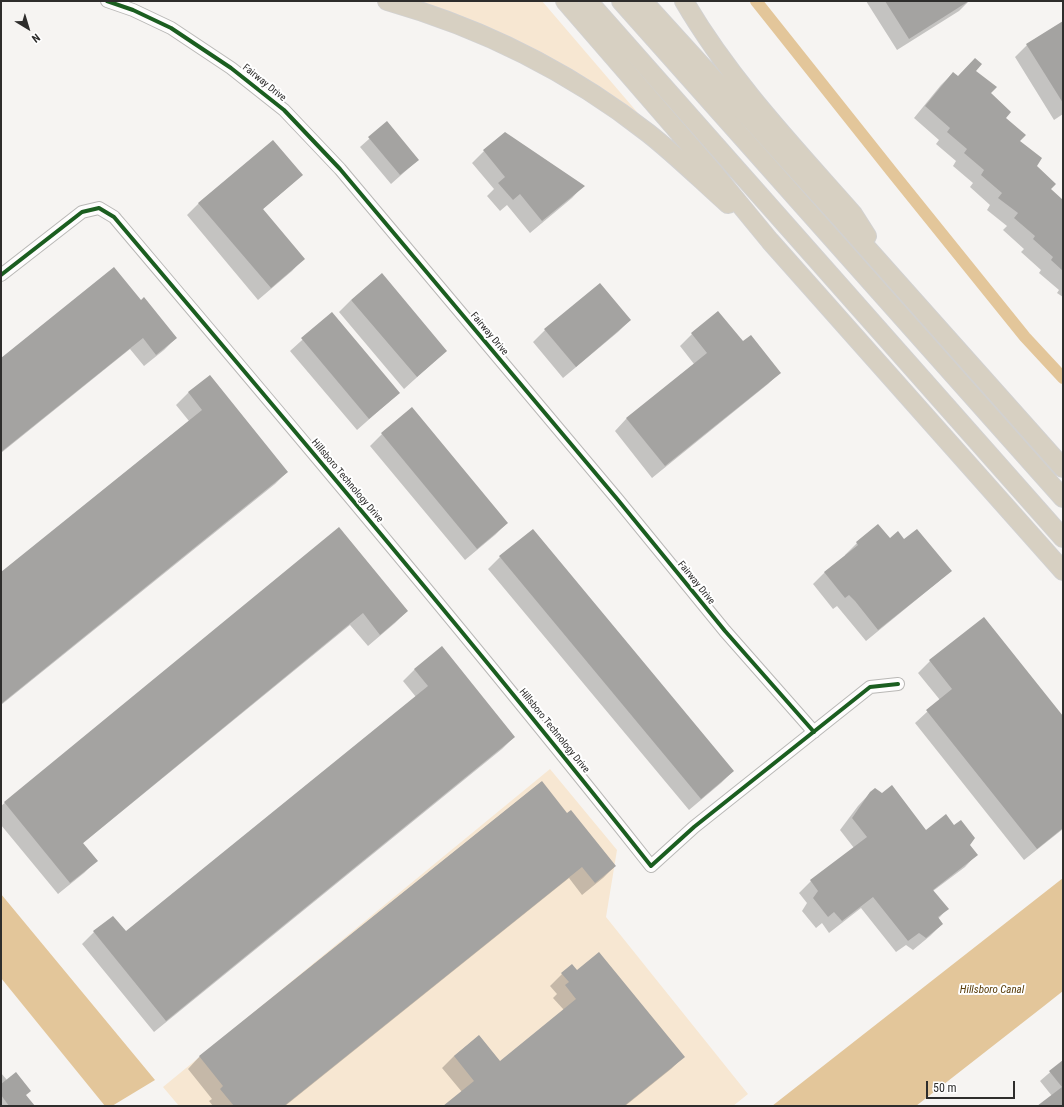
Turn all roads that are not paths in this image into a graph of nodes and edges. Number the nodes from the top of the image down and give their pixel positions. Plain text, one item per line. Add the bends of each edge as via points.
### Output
1 (107, 1) edge
2 (387, 1) edge
3 (565, 1) edge
4 (588, 1) edge
5 (621, 1) edge
6 (643, 1) edge
7 (684, 1) edge
8 (770, 241) junction
9 (1, 275) edge
10 (897, 284) junction
11 (1063, 468) edge
12 (1063, 498) edge
13 (1063, 538) edge
14 (1063, 570) edge
15 (898, 684) dead end
16 (814, 732) junction

1 - 16 street, Fairway Drive via 171,28 232,68 288,114 340,169 725,631
2 - 8 highway via 478,32 527,55 602,99 649,134
3 - 8 highway
4 - 13 highway
5 - 12 highway
6 - 10 highway
7 - 10 highway via 716,52 748,94 853,214
8 - 14 highway
9 - 16 street, Hillsboro Technology Drive via 82,212 99,208 114,217 542,729 651,866 694,827
10 - 11 highway
15 - 16 street via 870,687

